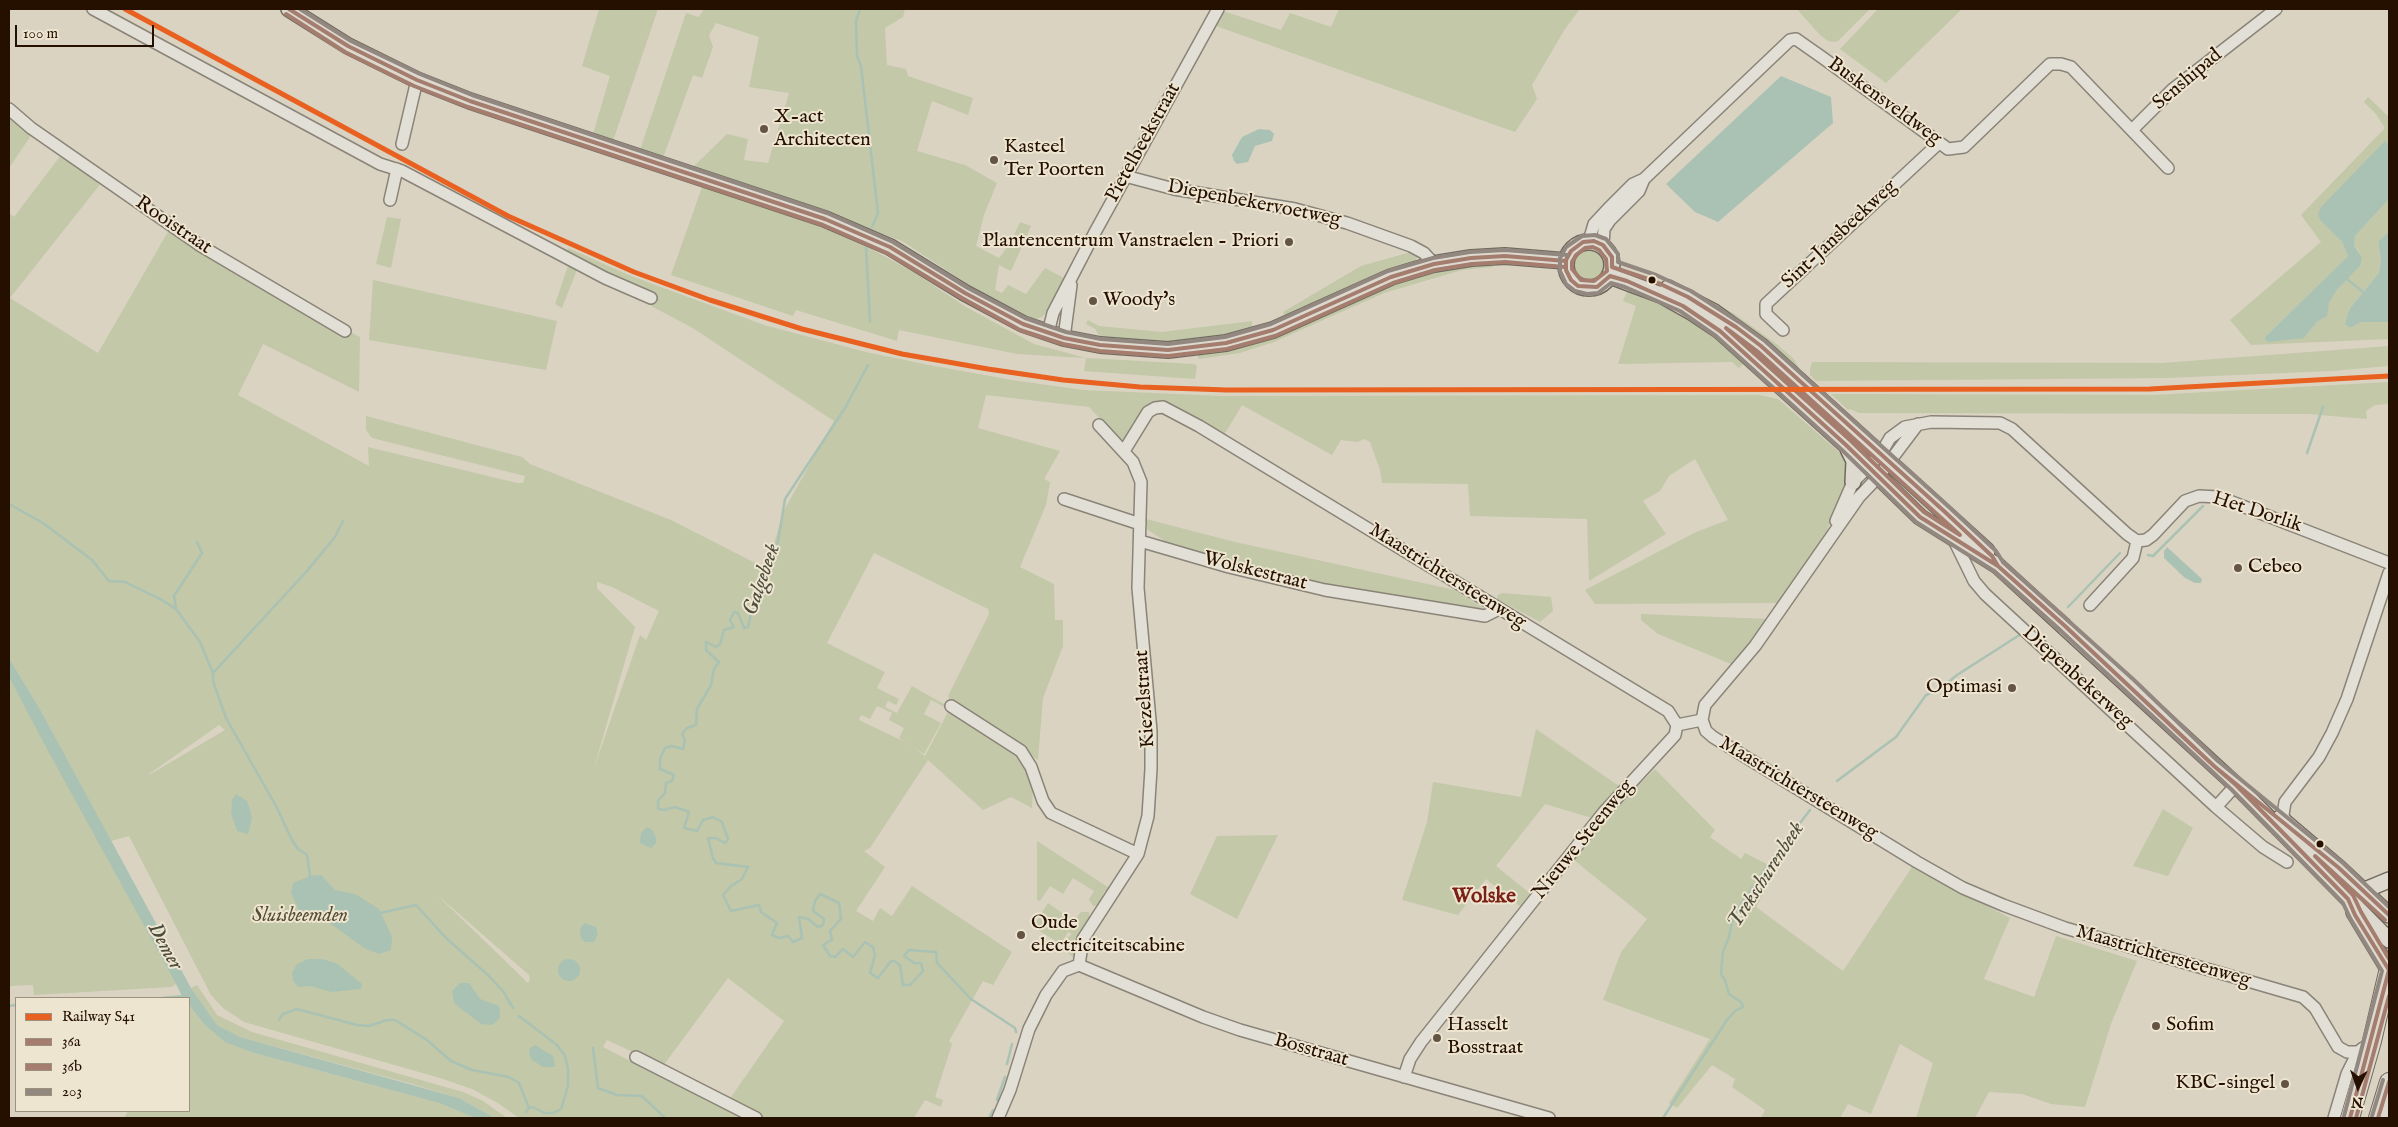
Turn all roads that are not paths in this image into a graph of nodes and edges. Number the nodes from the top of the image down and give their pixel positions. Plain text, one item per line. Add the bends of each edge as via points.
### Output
1 (93, 9) edge
2 (289, 9) edge
3 (1218, 9) edge
4 (2276, 9) edge
5 (417, 80) junction
6 (9, 109) edge
7 (2133, 129) junction
8 (1939, 143) junction
9 (402, 144) dead end
10 (2168, 168) dead end
11 (397, 169) junction
12 (1125, 176) junction
13 (390, 200) dead end
14 (1596, 243) junction
15 (1566, 261) junction
16 (1434, 264) junction
17 (1611, 271) junction
18 (1072, 278) junction
19 (651, 298) dead end
20 (1783, 330) dead end
21 (345, 331) dead end
22 (1048, 333) junction
23 (1064, 338) junction
24 (1099, 425) dead end
25 (1846, 445) junction
26 (1124, 451) junction
27 (1884, 459) junction
28 (1873, 472) junction
29 (1853, 482) junction
30 (1064, 500) dead end
31 (1140, 524) junction
32 (1953, 538) junction
33 (1828, 539) junction
34 (1140, 541) junction
35 (2136, 541) junction
36 (2389, 563) edge
37 (1998, 566) junction
38 (2389, 573) edge
39 (2090, 605) dead end
40 (1499, 609) junction
41 (951, 706) dead end
42 (1702, 720) junction
43 (1677, 725) junction
44 (2236, 785) junction
45 (2216, 806) junction
46 (2286, 823) junction
47 (1138, 854) junction
48 (2287, 862) dead end
49 (2389, 880) edge
50 (2365, 890) junction
51 (2348, 900) junction
52 (2389, 915) edge
53 (2389, 940) edge
54 (1079, 965) junction
55 (2389, 969) edge
56 (2372, 1041) junction
57 (2358, 1052) junction
58 (636, 1057) dead end
59 (1404, 1077) junction
60 (2389, 1082) edge
61 (756, 1118) edge
62 (998, 1118) edge
63 (1549, 1118) edge
64 (2334, 1118) edge
65 (2350, 1118) edge
66 (2378, 1118) edge

1 - 11 street via 380,164
2 - 5 main road via 348,46
3 - 12 street, Pietelbeekstraat
4 - 7 street, Senshipad via 2173,89
5 - 9 street
5 - 22 main road via 470,102 756,194 873,239 965,294
6 - 21 street, Rooistraat via 31,128 201,246
7 - 8 street, Buskensveldweg via 2071,67 2050,64 1964,147 1948,149
7 - 10 street, Buskensveldweg
8 - 14 street, Buskensveldweg via 1796,39 1790,40 1644,179 1639,191 1610,220
8 - 20 street, Sint-Jansbeekweg via 1766,304 1766,314
11 - 13 street
11 - 19 street via 605,278
12 - 16 street, Diepenbekervoetweg via 1174,189 1295,209 1347,223 1411,246
12 - 18 street, Pietelbeekstraat
14 - 15 main road via 1574,247
14 - 17 main road via 1612,257
15 - 16 main road via 1505,256
15 - 17 main road via 1569,276 1583,287 1597,287
16 - 23 main road via 1391,277 1273,330 1226,343 1168,350 1100,345
17 - 25 main road, Diepenbekerweg via 1693,312 1720,331
17 - 27 main road, Diepenbekerweg via 1654,281 1688,297 1736,327 1782,364
18 - 22 street, Pietelbeekstraat via 1053,313
18 - 23 street, Pietelbeekstraat
22 - 23 main road
24 - 26 street
25 - 28 main road, Diepenbekerweg
25 - 29 main road via 1854,461
26 - 31 street via 1141,482
26 - 40 street, Maastrichtersteenweg via 1148,412 1163,407
27 - 28 street
27 - 35 street via 1918,424 2000,424 2012,429
27 - 37 main road, Diepenbekerweg via 1992,556
28 - 29 street
28 - 32 main road, Diepenbekerweg via 1920,517
28 - 33 street
29 - 33 street
30 - 31 street
31 - 34 street
32 - 37 main road, Diepenbekerweg
32 - 45 street, Diepenbekerweg via 1974,581 1985,594
33 - 42 street via 1779,615 1705,705
34 - 40 street, Wolskestraat via 1326,590 1485,616
34 - 47 street, Kiezelstraat via 1138,588 1151,731 1151,769 1148,816
35 - 36 street, Het Dorlik via 2154,535 2184,501 2199,496 2219,496
35 - 39 street via 2133,558
37 - 44 main road, Diepenbekerweg
38 - 46 street via 2347,699 2332,733 2284,802 2282,815
40 - 43 street, Maastrichtersteenweg via 1668,711
41 - 47 street via 1021,750 1051,813
42 - 43 street, Maastrichtersteenweg
42 - 57 street, Maastrichtersteenweg via 1706,731 1713,737 1964,888 2065,928 2302,997 2315,1008 2338,1047 2347,1052
43 - 59 street, Nieuwe Steenweg via 1675,735 1604,812 1421,1042
44 - 45 street
44 - 46 main road, Diepenbekerweg via 2250,792
44 - 51 main road, Diepenbekerweg
45 - 48 street, Diepenbekerweg via 2263,847
46 - 50 main road, Diepenbekerweg
47 - 54 street, Kiezelstraat via 1083,939
49 - 50 main road
50 - 52 main road, Diepenbekerweg
51 - 53 main road, Diepenbekerweg
51 - 55 main road
54 - 59 street, Bosstraat via 1202,1017
54 - 62 street via 1063,971 1046,995 1029,1029
55 - 56 highway
56 - 57 street
56 - 65 highway
57 - 64 street via 2347,1074
58 - 61 street
59 - 63 street, Bosstraat
60 - 66 highway

